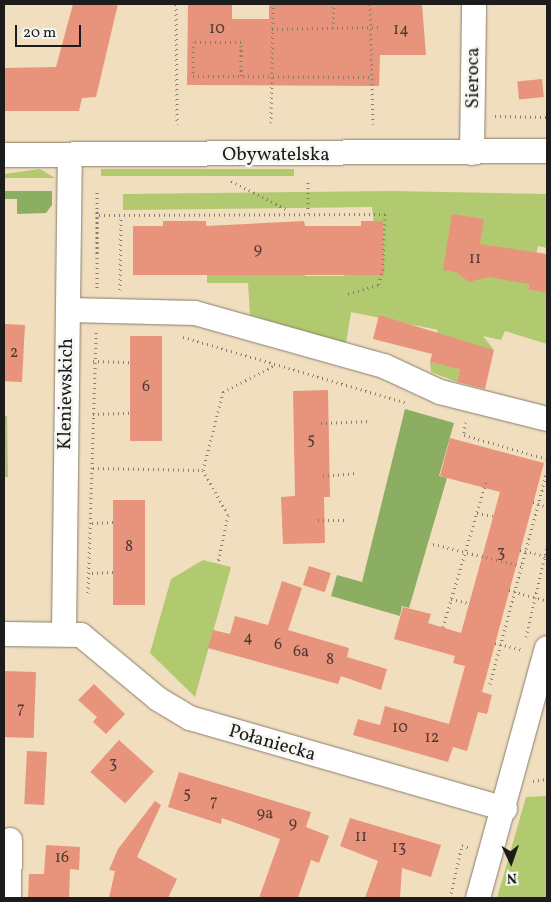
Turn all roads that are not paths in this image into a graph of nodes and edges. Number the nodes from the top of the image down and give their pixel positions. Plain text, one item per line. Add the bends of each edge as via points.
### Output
1 (474, 4) edge
2 (547, 151) edge
3 (472, 153) junction
4 (4, 156) edge
5 (70, 156) junction
6 (68, 310) junction
7 (547, 419) edge
8 (64, 633) junction
9 (4, 634) edge
10 (547, 648) edge
11 (505, 809) junction
12 (10, 840) dead end
13 (9, 898) edge
14 (478, 898) edge

1 - 3 street, Sieroca
2 - 3 street, Obywatelska
3 - 5 street, Obywatelska
4 - 5 street, Obywatelska
5 - 6 street, Kleniewskich
6 - 7 street via 195,313 384,366 440,392
6 - 8 street, Kleniewskich
8 - 9 street, Połaniecka
8 - 11 street, Połaniecka via 89,638 142,687 190,718
10 - 11 street
11 - 14 street
12 - 13 street

